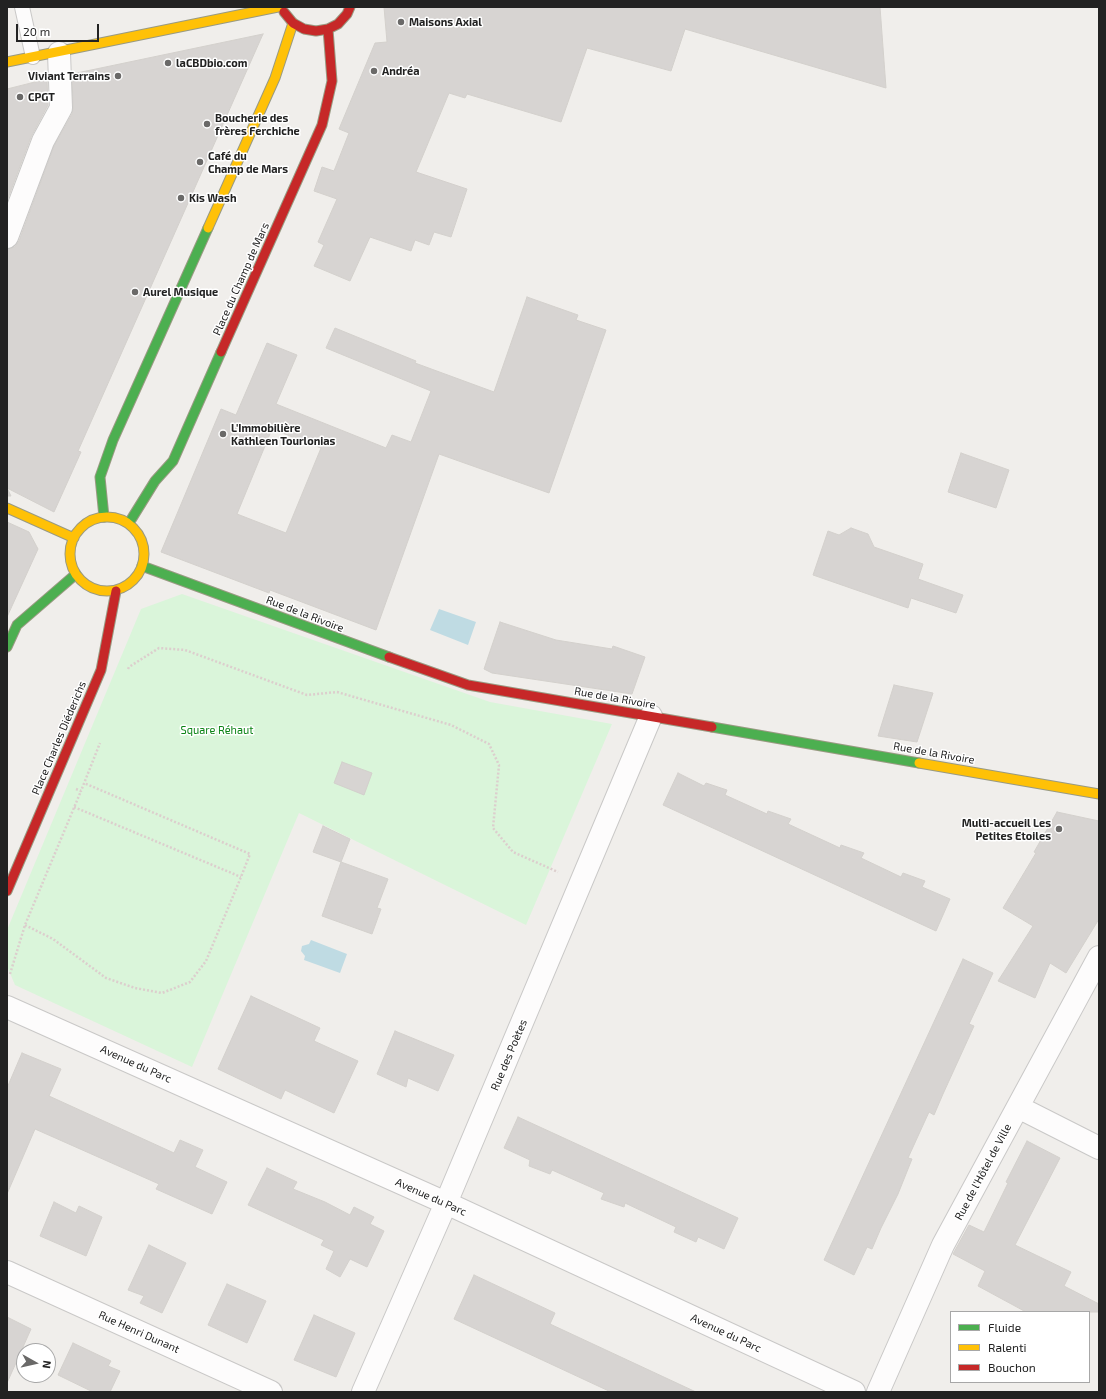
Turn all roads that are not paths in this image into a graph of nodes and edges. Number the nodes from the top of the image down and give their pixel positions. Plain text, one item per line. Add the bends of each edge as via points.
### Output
1 (22, 7) edge
2 (278, 7) edge
3 (282, 7) edge
4 (350, 7) edge
5 (293, 23) junction
6 (328, 29) junction
7 (59, 52) junction
8 (33, 57) junction
9 (7, 62) edge
10 (7, 237) edge
11 (7, 508) edge
12 (104, 517) junction
13 (129, 523) junction
14 (74, 538) junction
15 (142, 566) junction
16 (76, 574) junction
17 (116, 590) junction
18 (7, 647) edge
19 (651, 716) junction
20 (1099, 794) edge
21 (7, 890) edge
22 (1099, 957) edge
23 (7, 1006) edge
24 (1018, 1107) junction
25 (1099, 1148) edge
26 (446, 1203) junction
27 (7, 1272) edge
28 (271, 1392) edge
29 (363, 1392) edge
30 (854, 1392) edge
31 (878, 1392) edge

1 - 8 lane
2 - 7 street
3 - 5 street
4 - 6 street via 338,24
5 - 6 street via 304,29
5 - 12 street via 275,78 113,440 100,477
6 - 13 street, Place du Champ de Mars via 332,81 322,125 173,461 155,481
7 - 8 street
7 - 10 street via 62,108 43,141
8 - 9 street
11 - 14 street
12 - 13 street via 115,517
12 - 14 street via 92,520 82,527
13 - 15 street via 141,538 144,547 145,557
14 - 16 street via 70,550
15 - 17 street via 137,577 128,586
15 - 19 street, Rue de la Rivoire via 468,685
16 - 17 street via 93,589 105,592
16 - 18 street via 17,625
17 - 21 street, Place Charles Diéderichs via 101,670
19 - 20 street, Rue de la Rivoire
19 - 26 street, Rue des Poètes
22 - 24 street, Rue de l'Hôtel de Ville
23 - 26 street, Avenue du Parc
24 - 25 street
24 - 31 street, Rue de l'Hôtel de Ville via 943,1245
26 - 29 street, Rue des Poètes
26 - 30 street, Avenue du Parc
27 - 28 street, Rue Henri Dunant

